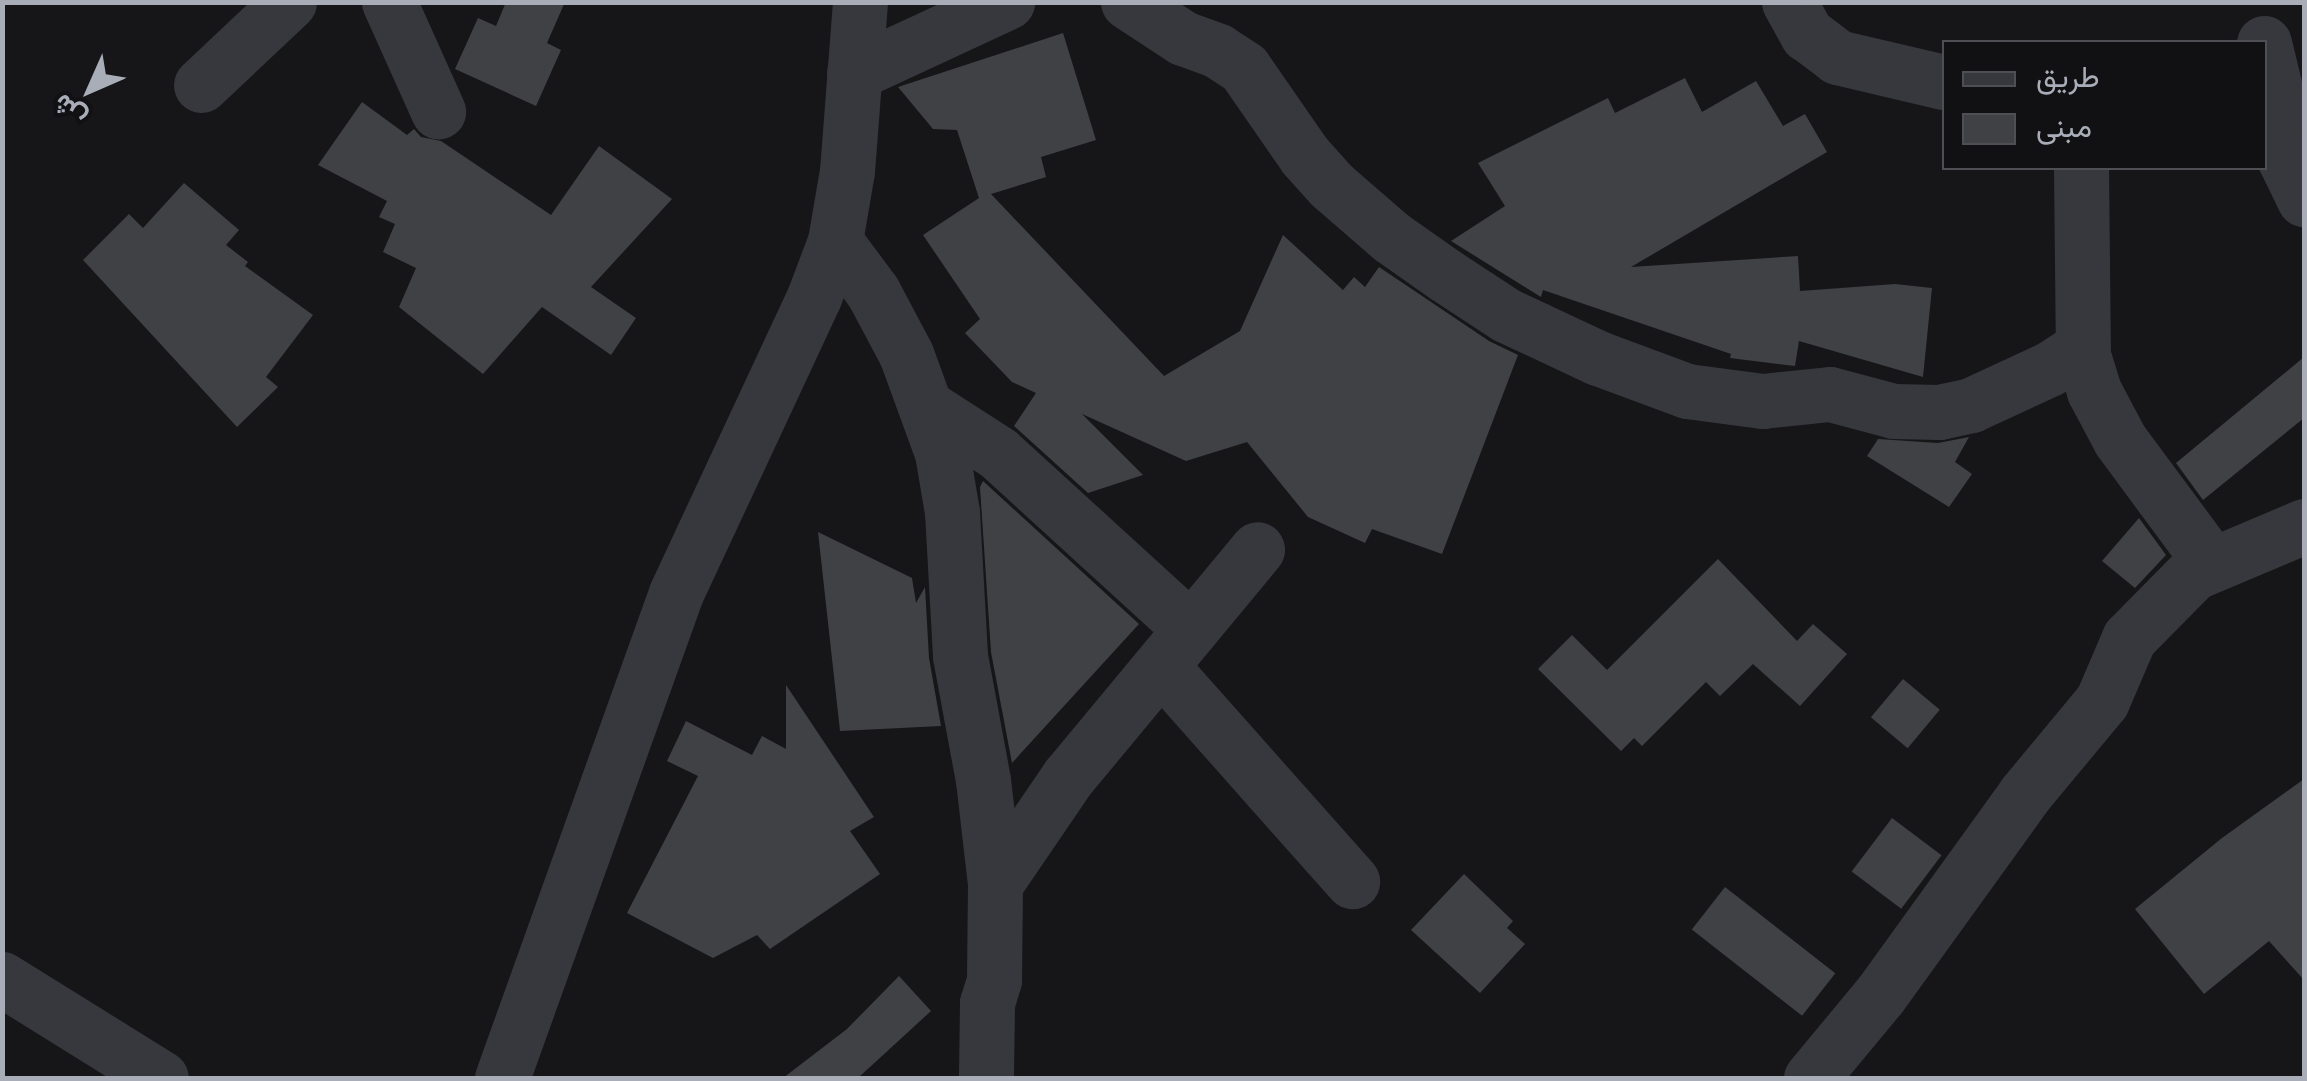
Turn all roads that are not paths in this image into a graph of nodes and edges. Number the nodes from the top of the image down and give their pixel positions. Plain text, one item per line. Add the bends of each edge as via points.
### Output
1 (290, 2) edge
2 (389, 2) edge
3 (860, 2) edge
4 (1007, 2) edge
5 (1128, 2) edge
6 (1789, 2) edge
7 (2253, 2) edge
8 (2263, 40) edge
9 (2267, 67) edge
10 (854, 73) junction
11 (1942, 82) edge
12 (202, 85) dead end
13 (2272, 106) edge
14 (438, 111) dead end
15 (2081, 170) edge
16 (2304, 199) edge
17 (835, 241) junction
18 (2083, 347) junction
19 (928, 408) junction
20 (2301, 535) edge
21 (1256, 548) dead end
22 (2211, 563) junction
23 (1176, 648) junction
24 (1352, 881) dead end
25 (995, 884) junction
26 (2, 979) edge
27 (161, 1078) edge
28 (502, 1078) edge
29 (986, 1078) edge
30 (1811, 1078) edge

1 - 12 street
2 - 14 street
3 - 10 street
4 - 10 street
5 - 18 street via 1244,68 1331,185 1444,275 1506,314 1686,391 1762,401 1830,394 1894,411 1939,412 1971,405
6 - 11 street via 1807,34 1837,57
7 - 8 street
9 - 13 street
10 - 17 street
13 - 16 street via 2284,158
15 - 18 street
17 - 19 street via 872,292
17 - 28 street via 676,593
18 - 22 street via 2108,420
19 - 23 street via 998,453
19 - 25 street via 952,512 960,656
20 - 22 street
21 - 23 street
22 - 30 street via 2129,638 2102,701
23 - 24 street
23 - 25 street via 1068,777
25 - 29 street
26 - 27 street

